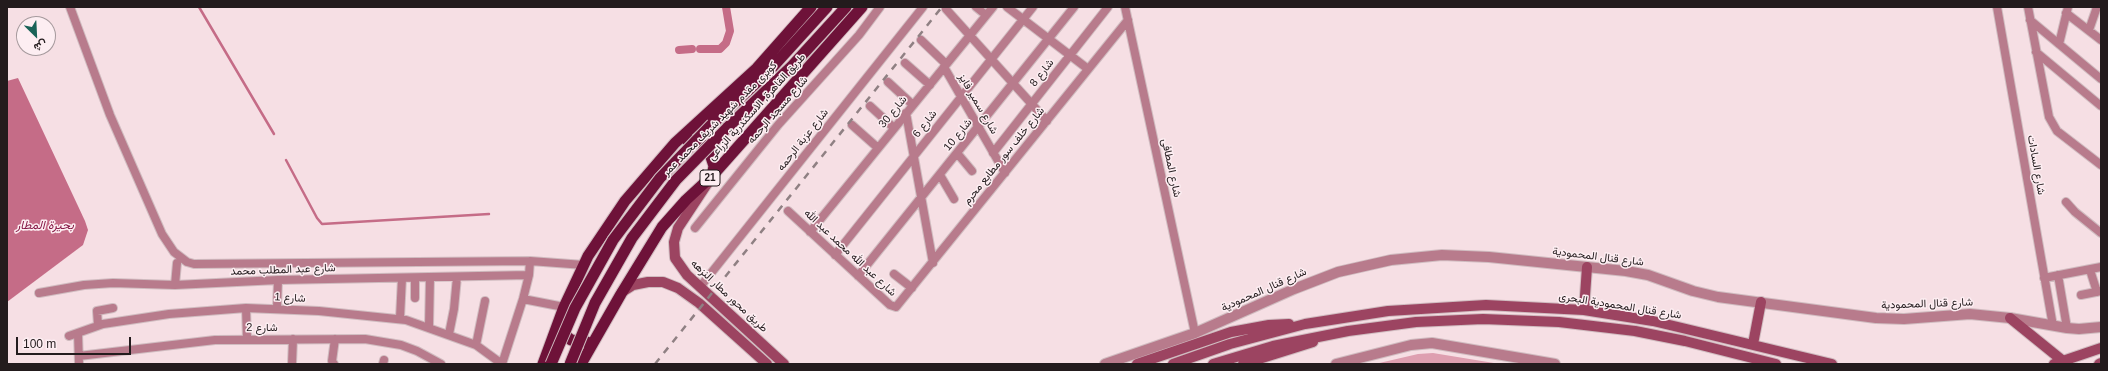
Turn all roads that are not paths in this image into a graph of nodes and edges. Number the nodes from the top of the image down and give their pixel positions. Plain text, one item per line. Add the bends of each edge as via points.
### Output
1 (70, 7) edge
2 (811, 7) edge
3 (827, 7) edge
4 (846, 7) edge
5 (862, 7) edge
6 (880, 7) edge
7 (922, 7) edge
8 (976, 7) edge
9 (993, 7) edge
10 (1007, 7) edge
11 (1033, 7) edge
12 (1074, 7) edge
13 (1108, 7) edge
14 (1125, 7) edge
15 (1997, 7) edge
16 (2028, 7) edge
17 (2097, 7) edge
18 (946, 9) dead end
19 (2067, 10) edge
20 (986, 15) junction
21 (1023, 19) junction
22 (1128, 20) junction
23 (2030, 20) junction
24 (2089, 30) junction
25 (970, 34) junction
26 (1048, 39) junction
27 (921, 40) dead end
28 (2101, 40) edge
29 (2059, 44) junction
30 (2036, 52) junction
31 (1070, 56) junction
32 (992, 58) junction
33 (905, 63) dead end
34 (945, 66) junction
35 (1088, 70) junction
36 (2101, 79) edge
37 (888, 82) dead end
38 (1013, 83) junction
39 (930, 85) junction
40 (961, 97) junction
41 (1032, 104) junction
42 (913, 105) junction
43 (870, 106) dead end
44 (2101, 106) edge
45 (906, 113) junction
46 (1047, 121) junction
47 (852, 125) dead end
48 (978, 127) junction
49 (894, 128) junction
50 (675, 143) junction
51 (878, 148) junction
52 (957, 153) junction
53 (993, 153) junction
54 (914, 156) junction
55 (2101, 165) edge
56 (972, 171) dead end
57 (1005, 173) junction
58 (940, 175) junction
59 (712, 176) junction
60 (921, 198) junction
61 (954, 199) dead end
62 (2066, 202) dead end
63 (788, 211) dead end
64 (695, 228) dead end
65 (810, 232) junction
66 (2101, 233) edge
67 (835, 255) junction
68 (530, 261) junction
69 (177, 263) dead end
70 (933, 263) junction
71 (584, 265) junction
72 (1587, 266) junction
73 (2101, 267) edge
74 (2090, 270) junction
75 (894, 274) dead end
76 (529, 276) junction
77 (858, 276) junction
78 (2058, 276) junction
79 (430, 277) junction
80 (457, 277) junction
81 (402, 278) junction
82 (415, 278) junction
83 (2044, 278) junction
84 (278, 280) junction
85 (174, 285) junction
86 (700, 287) junction
87 (912, 288) junction
88 (2099, 291) edge
89 (39, 293) dead end
90 (620, 294) junction
91 (2081, 295) dead end
92 (415, 298) dead end
93 (523, 299) junction
94 (485, 301) dead end
95 (1760, 302) junction
96 (898, 306) joint
97 (564, 307) junction
98 (113, 308) dead end
99 (246, 308) junction
100 (276, 308) junction
101 (1584, 310) junction
102 (400, 318) junction
103 (2010, 318) junction
104 (558, 322) junction
105 (1305, 324) junction
106 (98, 325) junction
107 (2053, 326) junction
108 (2101, 326) edge
109 (429, 327) junction
110 (2067, 328) junction
111 (78, 333) junction
112 (1195, 333) junction
113 (449, 334) junction
114 (1328, 335) junction
115 (69, 336) dead end
116 (247, 339) junction
117 (334, 339) junction
118 (293, 340) junction
119 (594, 340) junction
120 (1752, 344) junction
121 (476, 345) junction
122 (2101, 348) edge
123 (79, 360) edge
124 (2058, 363) edge
125 (292, 364) edge
126 (334, 364) edge
127 (440, 364) edge
128 (502, 364) edge
129 (543, 364) edge
130 (551, 364) edge
131 (570, 364) edge
132 (581, 364) edge
133 (767, 364) edge
134 (784, 364) edge
135 (1105, 364) edge
136 (1137, 364) edge
137 (1173, 364) edge
138 (1212, 364) edge
139 (1243, 364) edge
140 (1336, 364) edge
141 (1555, 364) edge
142 (1776, 364) edge
143 (1832, 364) edge

1 - 68 street via 110,114 162,234 174,252 187,262 194,264
2 - 50 highway via 757,68
3 - 130 highway, كوبرى مقدم شهيد شريف محمد عمر, bridge via 768,72 712,124 660,178 613,240 574,308
4 - 131 highway, كوبرى مقدم شهيد شريف محمد عمر, bridge via 792,66 676,180 632,238 595,303
5 - 59 highway, طريق القاهرة, الاسكندرية الزراعى / 21
6 - 64 street, شارع مسجد الرحمه via 778,125
7 - 86 street, شارع عزبة الرحمه
8 - 20 street
9 - 20 street, شارع 30
10 - 21 street
11 - 21 street, شارع 6
12 - 26 street, شارع 10
13 - 31 street, شارع 8
14 - 22 street, شارع المطافى
15 - 83 street, شارع السادات
16 - 23 street
17 - 24 street
18 - 25 street
19 - 24 street
19 - 29 street
20 - 25 street, شارع 30
21 - 26 street
21 - 32 street, شارع 6
22 - 35 street, شارع خلف سور مطابع محرم
22 - 112 street, شارع المطافى
23 - 29 street
23 - 30 street
24 - 28 street
25 - 32 street
25 - 34 street, شارع 30
26 - 31 street
26 - 38 street, شارع 10
27 - 34 street, شارع سمير فايز
29 - 36 street
30 - 44 street
30 - 55 street via 2052,125
31 - 35 street
31 - 41 street, شارع 8
32 - 38 street
32 - 40 street, شارع 6
33 - 39 street
34 - 39 street, شارع 30
34 - 40 street, شارع سمير فايز
35 - 46 street, شارع خلف سور مطابع محرم
37 - 42 street
38 - 41 street
38 - 48 street, شارع 10
39 - 42 street, شارع 30
40 - 48 street, شارع سمير فايز
40 - 54 street, شارع 6
41 - 46 street
41 - 53 street, شارع 8
42 - 45 street, شارع 30
43 - 49 street
45 - 49 street, شارع 30
45 - 54 street
46 - 57 street, شارع خلف سور مطابع محرم
47 - 51 street
48 - 52 street, شارع 10
48 - 53 street, شارع سمير فايز
49 - 51 street, شارع 30
50 - 59 highway via 691,140 705,147 713,160
50 - 71 highway via 625,201
51 - 65 street, شارع 30
52 - 56 street
52 - 58 street, شارع 10
53 - 57 street, شارع سمير فايز
54 - 60 street
54 - 67 street, شارع 6
57 - 70 street, شارع خلف سور مطابع محرم
58 - 60 street, شارع 10
58 - 61 street
59 - 86 main road, طريق محور مطار النزهه via 681,222 674,242 678,264
59 - 90 highway, طريق القاهرة, الاسكندرية الزراعى / 21 via 662,227
60 - 70 street
60 - 77 street, شارع 10
62 - 66 street
63 - 65 street, شارع عبد الله محمد عبد الله
65 - 67 street, شارع عبد الله محمد عبد الله
67 - 77 street, شارع عبد الله محمد عبد الله
68 - 71 street
68 - 76 street
69 - 85 street
70 - 87 street, شارع خلف سور مطابع محرم
71 - 97 highway
72 - 95 street, شارع قنال المحمودية via 1648,275 1706,294
72 - 101 main road
72 - 112 street, شارع قنال المحمودية via 1466,255 1419,256 1391,260 1355,267 1321,278
73 - 74 street
74 - 78 street
74 - 88 street
75 - 87 street
76 - 80 street, شارع عبد المطلب محمد
76 - 93 street
77 - 96 street, شارع عبد الله محمد عبد الله via 892,307
78 - 83 street
78 - 110 street
79 - 80 street, شارع عبد المطلب محمد
79 - 82 street, شارع عبد المطلب محمد
79 - 109 street
80 - 113 street
81 - 82 street, شارع عبد المطلب محمد
81 - 84 street, شارع عبد المطلب محمد
81 - 102 street
82 - 92 street
83 - 107 street, شارع السادات
84 - 85 street, شارع عبد المطلب محمد
84 - 100 street
85 - 89 street, شارع عبد المطلب محمد via 84,285
86 - 134 main road, طريق محور مطار النزهه
87 - 96 street, شارع خلف سور مطابع محرم
88 - 91 street
90 - 119 highway, طريق القاهرة, الاسكندرية الزراعى / 21
90 - 133 main road via 633,285 648,282 663,282 678,288 699,303
93 - 97 street
93 - 128 street
94 - 121 street
95 - 103 street, شارع قنال المحمودية via 1876,318 1904,319 1957,314
95 - 120 main road
97 - 104 highway
98 - 106 street via 97,311
99 - 100 street, شارع 1
99 - 106 street, شارع 1 via 169,314
99 - 116 street
100 - 102 street, شارع 1
101 - 105 main road, شارع قنال المحمودية البحرى via 1454,306 1388,311
101 - 120 main road, شارع قنال المحمودية البحرى via 1653,321
102 - 109 street, شارع 1
103 - 107 street, شارع قنال المحمودية
103 - 124 main road
104 - 119 highway via 571,340
104 - 129 highway
105 - 136 main road via 1275,324 1243,329
105 - 137 main road via 1230,344
106 - 111 street, شارع 1
107 - 110 street, شارع قنال المحمودية
108 - 110 street, شارع قنال المحمودية
109 - 113 street, شارع 1
111 - 115 street, شارع 1
111 - 123 street
112 - 135 street, شارع قنال المحمودية
113 - 121 street, شارع 1
114 - 138 main road via 1273,346
114 - 139 main road via 1294,349
114 - 142 main road, شارع قنال المحمودية البحرى via 1393,324 1438,321 1547,321 1660,336
116 - 118 street, شارع 2
116 - 123 street, شارع 2 via 204,341
117 - 118 street, شارع 2
117 - 126 street
117 - 127 street, شارع 2 via 365,339 392,343 417,351
118 - 125 street
119 - 132 highway, طريق القاهرة, الاسكندرية الزراعى / 21
120 - 143 main road, شارع قنال المحمودية البحرى
121 - 128 street, شارع 1
122 - 124 main road
140 - 141 street via 1411,345 1432,343

